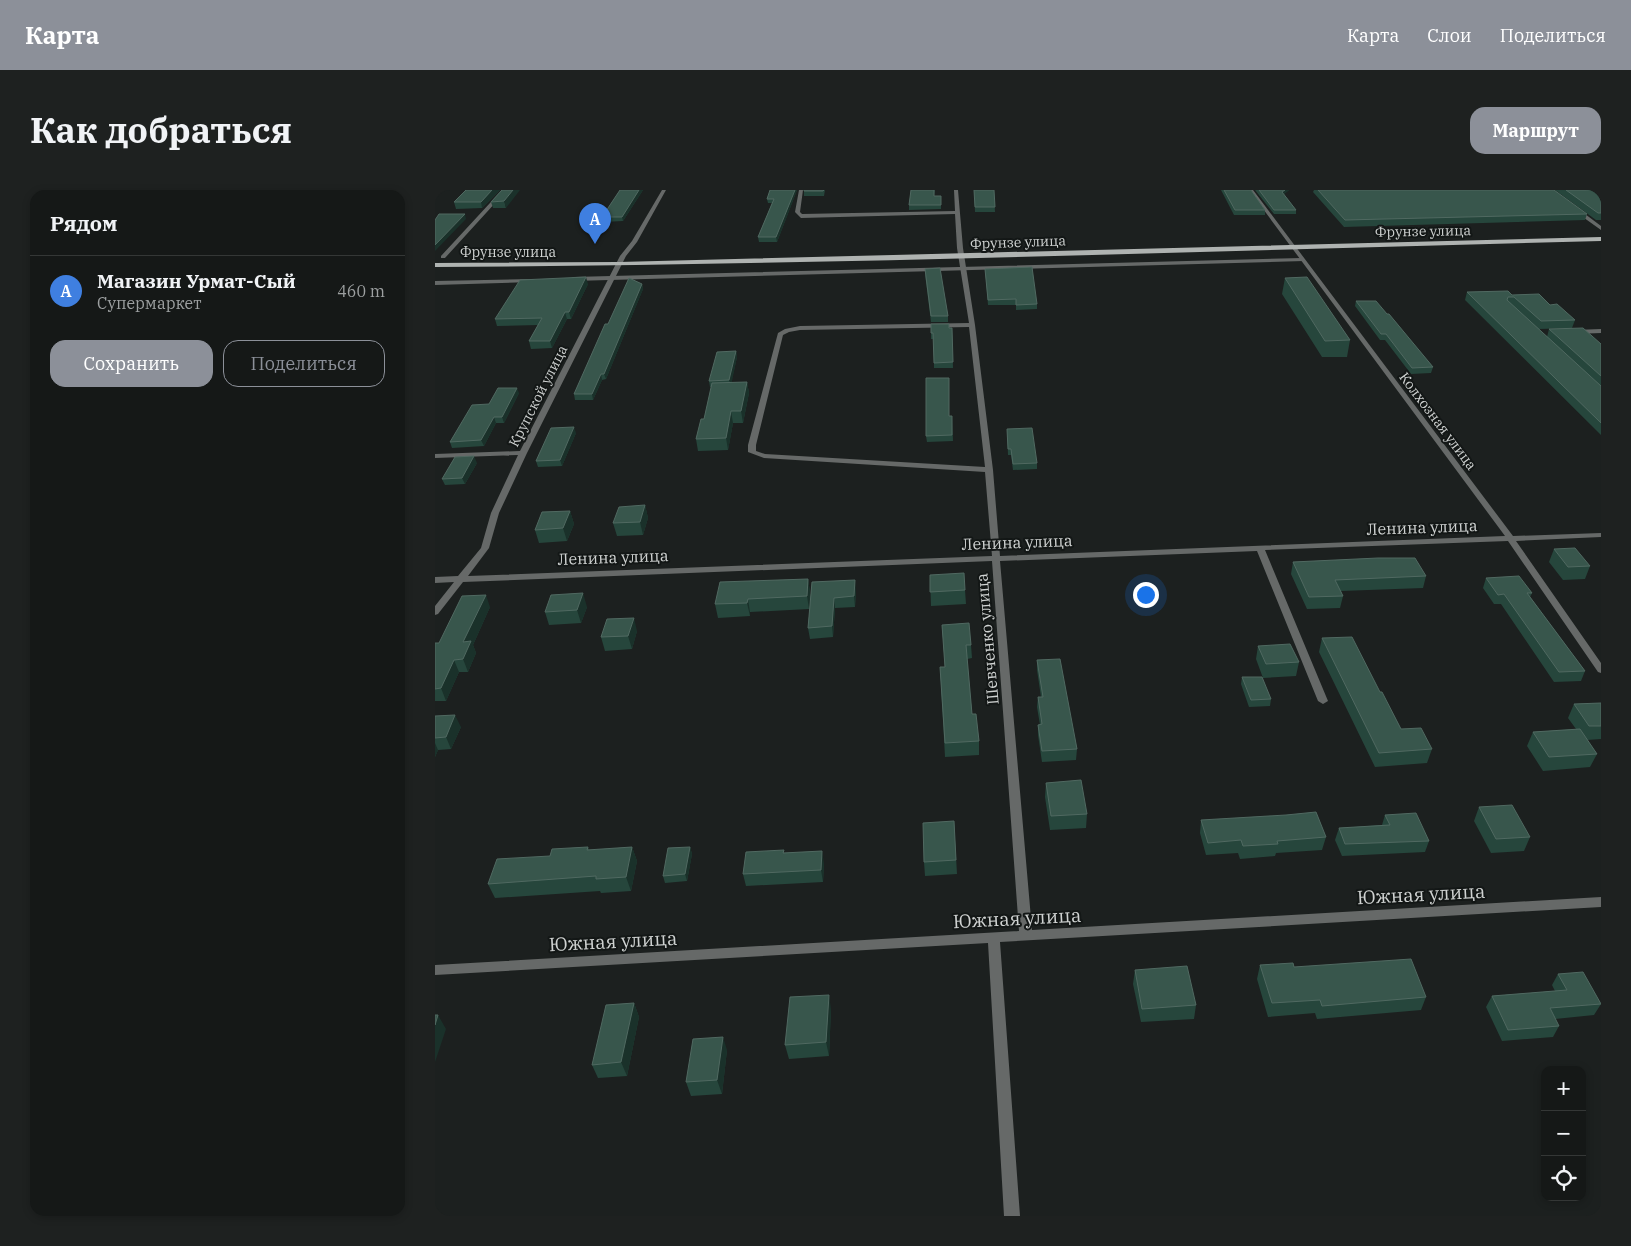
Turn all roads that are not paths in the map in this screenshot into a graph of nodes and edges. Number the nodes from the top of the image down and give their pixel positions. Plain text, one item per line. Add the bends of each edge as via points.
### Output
1 (505, 190) edge
2 (664, 190) edge
3 (801, 190) edge
4 (956, 190) edge
5 (1251, 190) edge
6 (1571, 206) edge
7 (957, 212) junction
8 (1601, 228) edge
9 (1601, 233) edge
10 (1601, 239) edge
11 (1287, 240) junction
12 (1292, 247) junction
13 (960, 252) junction
14 (623, 256) junction
15 (435, 257) edge
16 (443, 257) junction
17 (1302, 260) junction
18 (619, 264) junction
19 (435, 265) edge
20 (963, 270) junction
21 (611, 278) junction
22 (543, 280) edge
23 (562, 280) edge
24 (435, 283) edge
25 (972, 325) junction
26 (1601, 331) edge
27 (1564, 332) edge
28 (523, 453) junction
29 (435, 456) edge
30 (989, 470) junction
31 (1601, 535) edge
32 (1511, 539) junction
33 (1260, 548) junction
34 (995, 557) junction
35 (461, 578) junction
36 (435, 580) edge
37 (435, 612) edge
38 (1601, 670) edge
39 (1323, 701) dead end
40 (1601, 902) edge
41 (1026, 936) junction
42 (995, 939) junction
43 (435, 970) edge
44 (1012, 1216) edge

1 - 16 street
2 - 14 street, Крупской улица
3 - 7 street via 797,212 801,216
4 - 7 street, Шевченко улица
5 - 11 street, Колхозная улица
6 - 8 street
7 - 13 street, Шевченко улица
9 - 11 main road, Фрунзе улица
10 - 12 main road, Фрунзе улица
11 - 12 street, Колхозная улица
11 - 13 main road, Фрунзе улица
12 - 13 main road, Фрунзе улица
12 - 17 street, Колхозная улица
13 - 14 main road, Фрунзе улица
13 - 18 main road, Фрунзе улица
13 - 20 street, Шевченко улица
14 - 16 main road, Фрунзе улица
14 - 18 street, Крупской улица
15 - 16 main road, Фрунзе улица
17 - 20 street
17 - 32 street, Колхозная улица
18 - 19 main road, Фрунзе улица
18 - 21 street, Крупской улица
20 - 21 street
20 - 25 street, Шевченко улица
21 - 23 street
21 - 28 street, Крупской улица
22 - 24 street
25 - 30 street, Шевченко улица
25 - 30 street via 800,328 780,334 752,452 763,456
26 - 27 street
28 - 29 street
28 - 35 street, Крупской улица via 495,513 485,548
30 - 34 street, Шевченко улица
31 - 32 street, Ленина улица
32 - 33 street, Ленина улица
32 - 38 street, Колхозная улица
33 - 34 street, Ленина улица
33 - 39 street
34 - 35 street, Ленина улица
34 - 41 street, Шевченко улица
35 - 36 street, Ленина улица
35 - 37 street, Крупской улица
40 - 41 street, Южная улица
41 - 42 street, Южная улица
42 - 43 street, Южная улица
42 - 44 street

